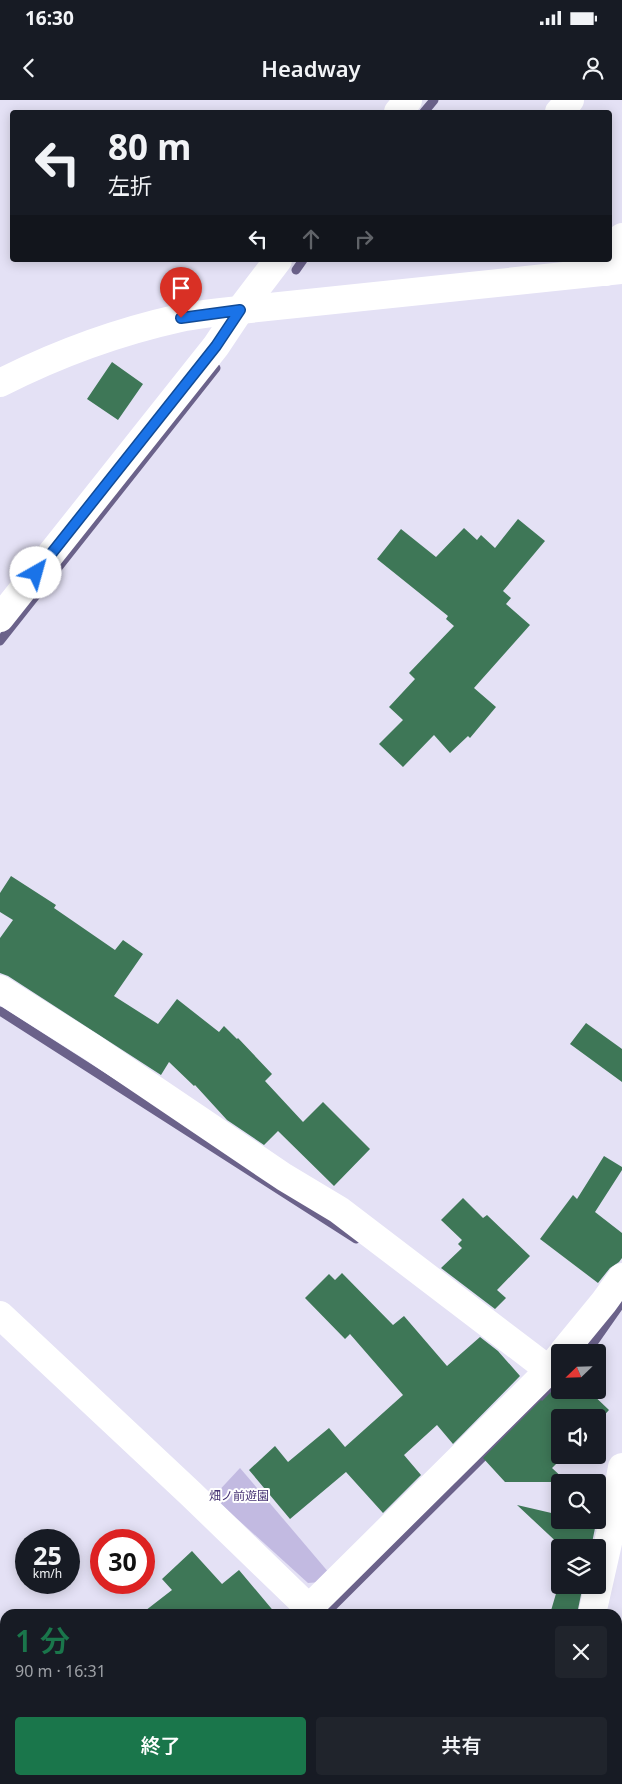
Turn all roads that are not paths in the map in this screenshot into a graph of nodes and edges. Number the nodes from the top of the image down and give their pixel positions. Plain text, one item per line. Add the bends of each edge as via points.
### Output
1 (408, 100) edge
2 (570, 100) edge
3 (400, 110) edge
4 (561, 110) edge
5 (622, 236) edge
6 (276, 262) edge
7 (614, 271) edge
8 (240, 310) junction
9 (0, 384) edge
10 (0, 618) edge
11 (0, 989) edge
12 (620, 1283) edge
13 (0, 1315) edge
14 (569, 1344) edge
15 (551, 1355) edge
16 (551, 1365) edge
17 (622, 1467) edge
18 (306, 1609) edge
19 (312, 1609) edge
20 (593, 1609) edge

1 - 3 street
2 - 4 street
5 - 7 street
6 - 8 street
7 - 8 street
8 - 9 street via 181,318 84,346 40,363
8 - 10 street via 216,346
11 - 15 street via 339,1210
12 - 14 street
13 - 18 street via 191,1494
16 - 19 street
17 - 20 street

